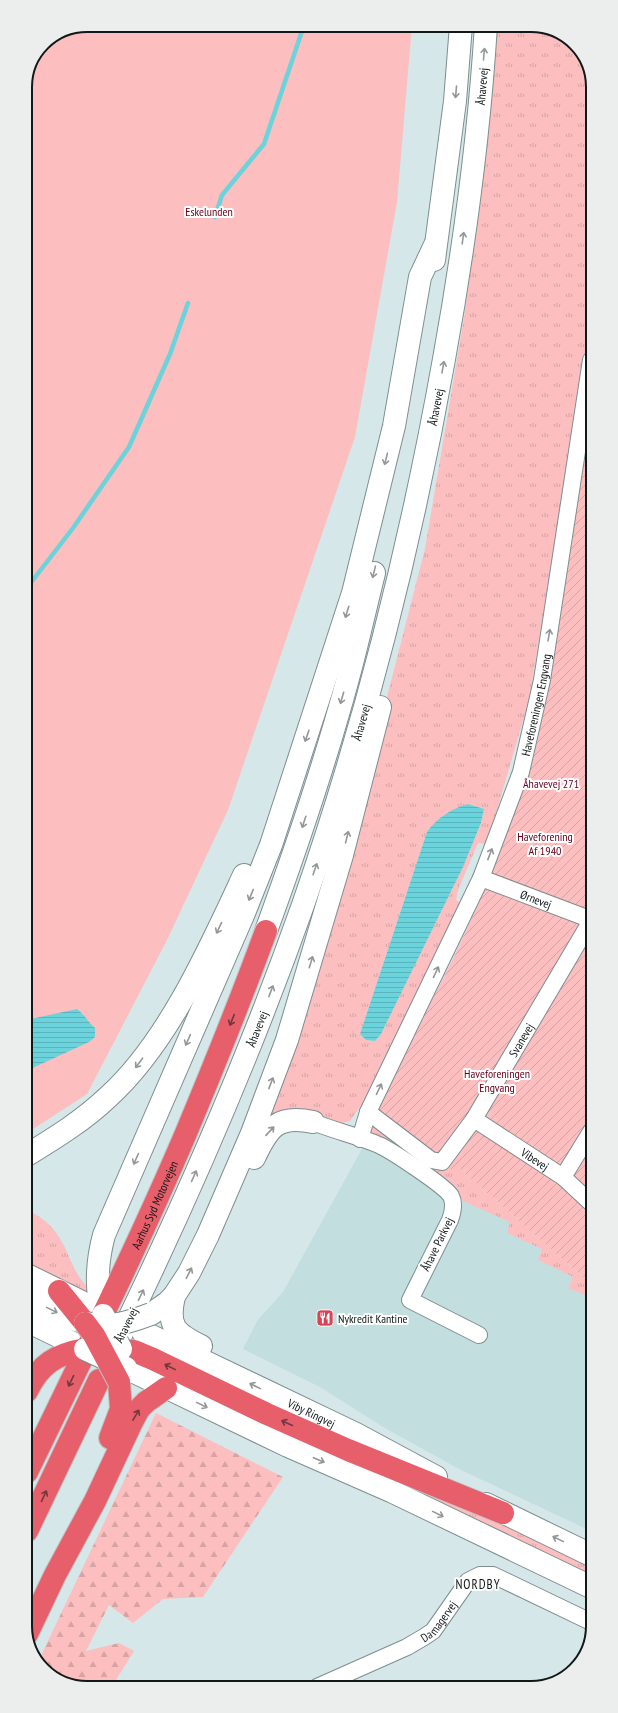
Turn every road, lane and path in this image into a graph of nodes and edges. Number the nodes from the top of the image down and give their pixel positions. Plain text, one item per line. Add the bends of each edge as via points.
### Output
1 (460, 32) edge
2 (485, 32) edge
3 (435, 245) junction
4 (586, 393) edge
5 (420, 488) junction
6 (296, 766) junction
7 (481, 878) junction
8 (586, 918) edge
9 (586, 930) edge
10 (266, 931) joint
11 (368, 1112) junction
12 (474, 1118) junction
13 (321, 1125) joint
14 (360, 1139) junction
15 (586, 1140) edge
16 (32, 1151) edge
17 (563, 1177) junction
18 (586, 1198) edge
19 (208, 1235) junction
20 (32, 1278) edge
21 (59, 1291) joint
22 (174, 1296) junction
23 (32, 1299) edge
24 (107, 1319) junction
25 (32, 1322) edge
26 (478, 1334) dead end
27 (108, 1360) junction
28 (225, 1371) junction
29 (32, 1383) edge
30 (166, 1388) junction
31 (32, 1462) edge
32 (503, 1513) junction
33 (32, 1520) edge
34 (586, 1553) edge
35 (55, 1575) junction
36 (586, 1585) edge
37 (586, 1620) edge
38 (32, 1623) edge
39 (331, 1681) edge

1 -> 3 main road, Åhavevej via 451,131
5 -> 2 main road, Åhavevej via 449,333 472,177
3 -> 6 main road via 420,277 394,426 353,593
3 -> 10 main road, Åhavevej via 433,277 400,464 349,674 303,826
7 -> 4 street, Haveforeningen Engvang via 521,772 542,680
19 -> 5 main road via 288,1040 342,855 430,501
27 -> 5 main road, Åhavevej via 152,1271 217,1125 301,910 370,690
6 -> 16 main road via 204,959 160,1034 134,1070 110,1096 87,1116
6 -> 24 main road via 271,845 244,913 110,1219 99,1252 97,1281
7 - 8 street, Ørnevej
11 -> 7 street, Haveforeningen Engvang
9 - 12 street, Svanevej
10 -> 31 highway, Aarhus Syd Motorvejen via 186,1134
11 - 12 street, Svanevej via 431,1160 442,1162
11 - 14 street, Haveforeningen Engvang
12 - 17 street, Vibevej
13 - 14 street, Åhave Parkvej
19 -> 13 main road via 229,1215 258,1149 272,1128 290,1119
14 - 26 street, Åhave Parkvej via 389,1150 450,1195 454,1202 450,1220 410,1300
15 - 17 street
17 - 18 street, Vibevej
22 -> 19 main road
20 - 21 main road
21 - 24 highway
22 - 24 main road via 167,1303
22 - 28 main road via 171,1314 176,1331 206,1348
23 -> 24 main road, Viby Ringvej
24 - 27 highway, bridge
24 - 28 main road, Viby Ringvej
25 - 27 main road
27 - 29 highway via 52,1360 40,1370
27 - 30 main road
32 -> 27 highway via 348,1450
33 -> 27 highway
27 - 35 highway via 121,1409 83,1495
32 -> 28 main road, Viby Ringvej via 356,1434
35 -> 30 highway via 95,1501 139,1410
30 -> 36 main road via 393,1492
34 -> 32 main road, Viby Ringvej
35 - 38 highway
37 - 39 street, Damagervej via 494,1575 480,1575 468,1581 433,1631 407,1647

